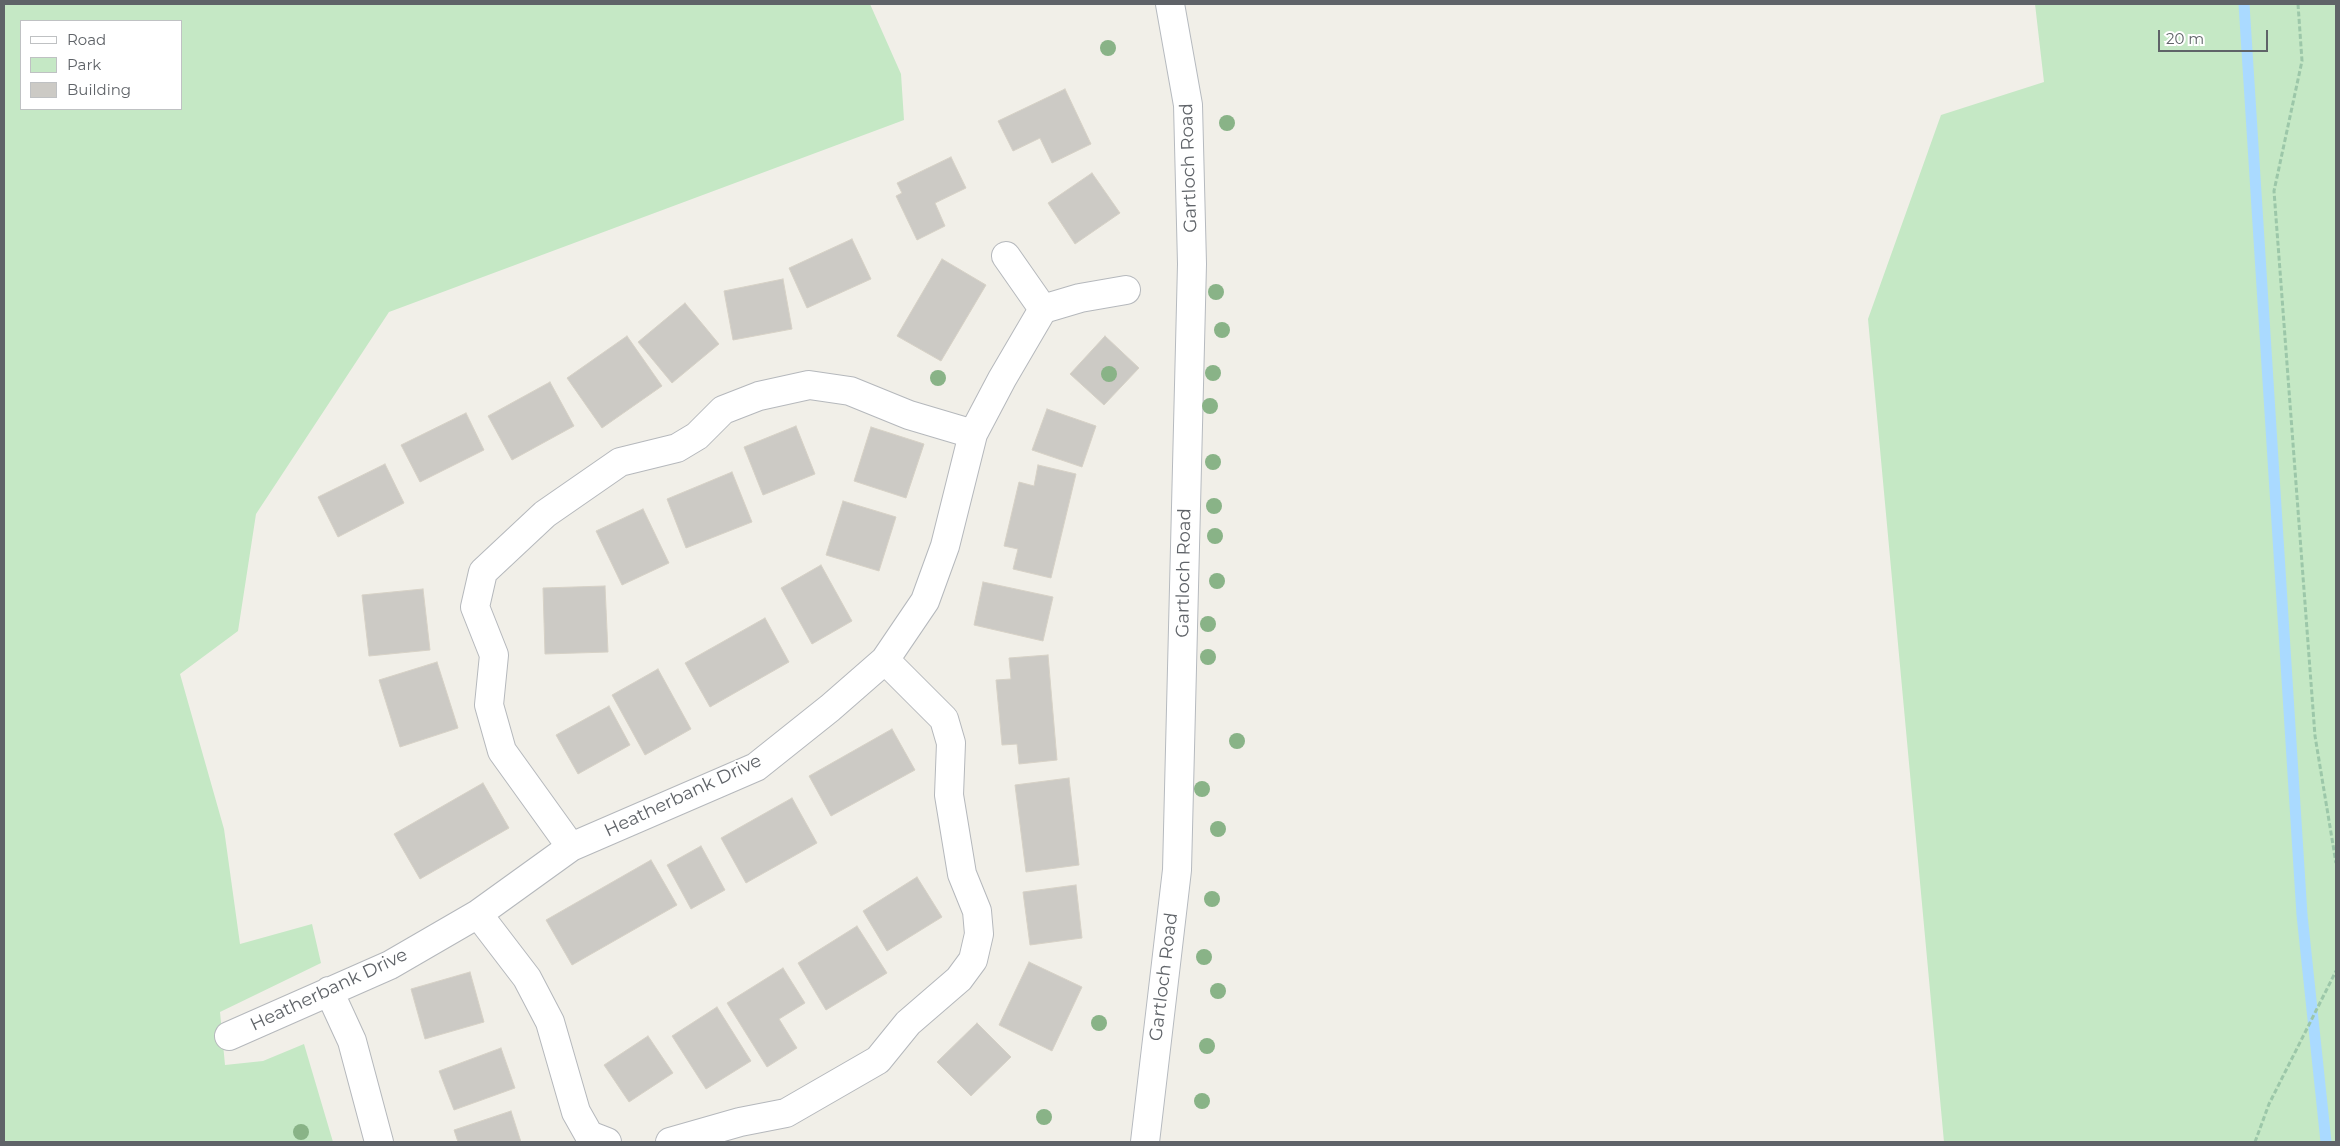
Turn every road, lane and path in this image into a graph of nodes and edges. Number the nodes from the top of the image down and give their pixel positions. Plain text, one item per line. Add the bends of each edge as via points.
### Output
1 (1170, 4) edge
2 (2298, 4) edge
3 (1006, 256) dead end
4 (1126, 290) dead end
5 (1043, 308) junction
6 (973, 434) junction
7 (885, 660) junction
8 (571, 847) junction
9 (2336, 863) edge
10 (478, 914) junction
11 (2336, 971) edge
12 (329, 991) junction
13 (229, 1036) dead end
14 (379, 1142) edge
15 (607, 1142) edge
16 (670, 1142) edge
17 (1145, 1142) edge
18 (2255, 1142) edge

1 - 17 street, Gartloch Road via 1188,105 1192,264 1176,870
2 - 9 path via 2302,61 2274,190 2315,736
3 - 5 street
4 - 5 street
5 - 6 street, Heatherbank Drive
6 - 7 street, Heatherbank Drive via 945,546 925,601
6 - 8 street via 909,416 850,391 809,385 759,396 723,410 697,436 677,448 620,462 545,514 483,572 475,607 494,656 489,705 502,751
7 - 8 street, Heatherbank Drive via 756,767
7 - 16 street via 944,719 951,743 949,795 962,874 977,911 979,934 973,960 959,979 908,1023 878,1060 786,1113
8 - 10 street, Heatherbank Drive
10 - 12 street, Heatherbank Drive via 390,965
10 - 15 street via 527,978 550,1022 576,1112 589,1135
11 - 18 path via 2268,1104
12 - 13 street, Heatherbank Drive
12 - 14 street via 352,1041

